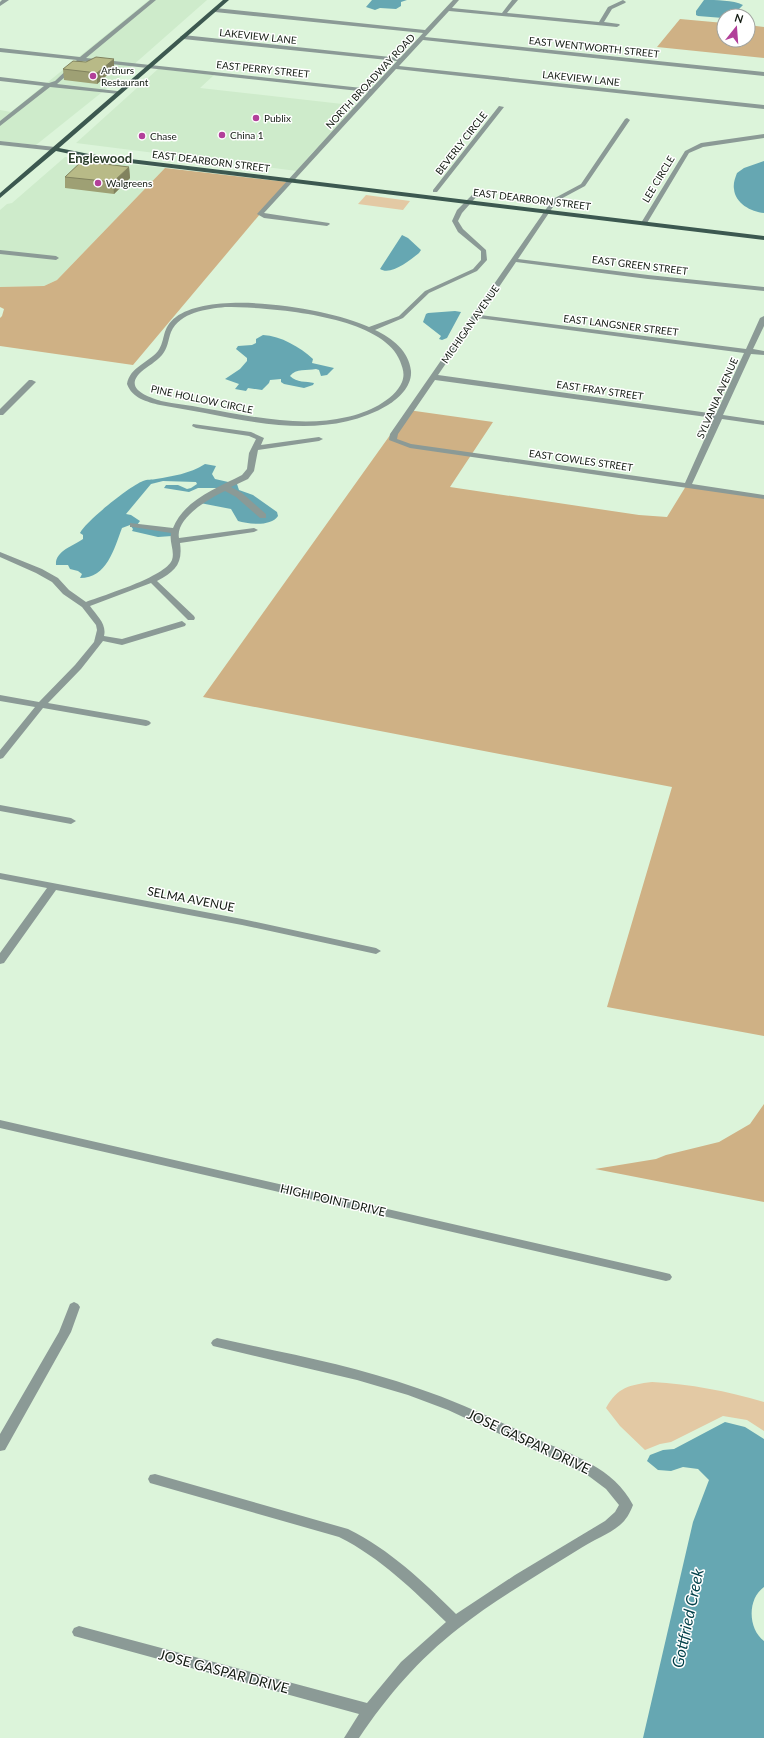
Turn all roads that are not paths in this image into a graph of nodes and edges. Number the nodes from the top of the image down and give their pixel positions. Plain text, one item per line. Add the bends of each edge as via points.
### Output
1 (6, 0) edge
2 (153, 0) edge
3 (226, 0) edge
4 (456, 0) edge
5 (515, 0) edge
6 (623, 2) dead end
7 (0, 4) edge
8 (448, 9) junction
9 (215, 10) junction
10 (503, 14) junction
11 (601, 23) junction
12 (617, 25) dead end
13 (427, 32) junction
14 (184, 37) junction
15 (422, 38) junction
16 (0, 50) edge
17 (81, 60) junction
18 (401, 60) junction
19 (149, 66) junction
20 (396, 67) junction
21 (764, 74) edge
22 (0, 79) edge
23 (51, 85) junction
24 (374, 91) junction
25 (117, 93) junction
26 (501, 107) dead end
27 (764, 107) edge
28 (627, 120) dead end
29 (0, 124) edge
30 (764, 136) edge
31 (0, 143) edge
32 (55, 148) junction
33 (296, 174) junction
34 (290, 180) junction
35 (436, 191) junction
36 (0, 195) edge
37 (474, 196) junction
38 (469, 202) junction
39 (549, 208) junction
40 (648, 217) junction
41 (644, 223) junction
42 (327, 224) dead end
43 (764, 231) edge
44 (764, 238) edge
45 (0, 252) edge
46 (56, 258) dead end
47 (514, 260) junction
48 (764, 289) edge
49 (475, 316) junction
50 (764, 318) edge
51 (371, 329) junction
52 (748, 351) junction
53 (764, 353) edge
54 (433, 377) junction
55 (32, 382) dead end
56 (0, 413) edge
57 (719, 416) junction
58 (764, 423) edge
59 (196, 426) dead end
60 (318, 439) dead end
61 (395, 442) joint
62 (255, 448) junction
63 (688, 485) junction
64 (226, 488) junction
65 (764, 497) edge
66 (263, 516) dead end
67 (134, 525) dead end
68 (254, 530) dead end
69 (175, 531) junction
70 (174, 541) junction
71 (0, 554) edge
72 (152, 580) junction
73 (85, 605) junction
74 (191, 618) dead end
75 (182, 624) dead end
76 (100, 638) junction
77 (0, 698) edge
78 (41, 705) junction
79 (146, 723) dead end
80 (0, 756) edge
81 (0, 808) edge
82 (71, 821) dead end
83 (0, 876) edge
84 (53, 886) junction
85 (376, 951) dead end
86 (0, 961) edge
87 (0, 1124) edge
88 (666, 1277) dead end
89 (74, 1307) dead end
90 (217, 1343) dead end
91 (0, 1446) edge
92 (155, 1479) dead end
93 (455, 1622) junction
94 (79, 1632) dead end
95 (370, 1710) junction
96 (351, 1738) edge

1 - 7 street
2 - 17 street
3 - 9 main road
4 - 8 street, NORTH BROADWAY ROAD
5 - 10 street
6 - 11 street via 610,8
8 - 10 street
8 - 13 street, NORTH BROADWAY ROAD
9 - 13 street
9 - 14 main road
10 - 11 street
11 - 12 street
13 - 15 street, NORTH BROADWAY ROAD
14 - 18 street, LAKEVIEW LANE
14 - 19 main road
15 - 18 street, NORTH BROADWAY ROAD
15 - 21 street, EAST WENTWORTH STREET
16 - 17 street, EAST PERRY STREET
17 - 19 street, EAST PERRY STREET
17 - 23 street
18 - 20 street, NORTH BROADWAY ROAD
19 - 24 street, EAST PERRY STREET
19 - 25 main road
20 - 24 street, NORTH BROADWAY ROAD
20 - 27 street, LAKEVIEW LANE
22 - 23 street
23 - 25 street
23 - 29 street
24 - 33 street, NORTH BROADWAY ROAD
25 - 32 main road
26 - 35 street, BEVERLY CIRCLE
28 - 39 street via 583,185 556,198
30 - 40 street, LEE CIRCLE via 701,145 687,152
31 - 32 street
32 - 33 main road, EAST DEARBORN STREET via 96,150
32 - 34 main road, EAST DEARBORN STREET via 89,156
32 - 36 main road
33 - 34 street, NORTH BROADWAY ROAD
33 - 35 main road, EAST DEARBORN STREET
34 - 38 main road, EAST DEARBORN STREET
34 - 42 street, NORTH BROADWAY ROAD via 260,214
35 - 37 main road, EAST DEARBORN STREET
37 - 38 street
37 - 39 main road, EAST DEARBORN STREET
38 - 39 main road, EAST DEARBORN STREET
38 - 51 street via 459,212 455,223 484,251 482,264 475,270 427,292 400,317
39 - 40 main road, EAST DEARBORN STREET
39 - 41 main road, EAST DEARBORN STREET
39 - 47 street, MICHIGAN AVENUE
40 - 41 street, LEE CIRCLE
40 - 43 main road, EAST DEARBORN STREET
41 - 44 main road, EAST DEARBORN STREET
45 - 46 street
47 - 48 street, EAST GREEN STREET
47 - 49 street, MICHIGAN AVENUE
49 - 52 street, EAST LANGSNER STREET
49 - 54 street, MICHIGAN AVENUE
50 - 52 street, SYLVANIA AVENUE
51 - 51 street, PINE HOLLOW CIRCLE via 387,339 402,354 408,368 407,375 402,389 393,398 377,409 355,417 304,423 256,420 156,401 139,395 131,384 137,372 162,351 173,324 190,312 207,307 233,304 263,306 336,318
52 - 53 street, EAST LANGSNER STREET
52 - 57 street, SYLVANIA AVENUE
54 - 57 street, EAST FRAY STREET
54 - 61 street, MICHIGAN AVENUE via 394,434 392,438
55 - 56 street
57 - 58 street, EAST FRAY STREET
57 - 63 street, SYLVANIA AVENUE
59 - 62 street via 251,434 260,438
60 - 62 street
61 - 63 street, EAST COWLES STREET
62 - 64 street via 249,472 239,482
63 - 65 street, EAST COWLES STREET
64 - 66 street
64 - 69 street via 195,504 180,520
67 - 69 street
68 - 70 street
69 - 70 street
70 - 72 street via 176,560 165,573
71 - 73 street via 48,575
72 - 73 street
72 - 74 street
73 - 76 street via 100,625
75 - 76 street via 122,642
76 - 78 street via 78,667
77 - 78 street
78 - 79 street
78 - 80 street
81 - 82 street
83 - 84 street, SELMA AVENUE
84 - 85 street, SELMA AVENUE
84 - 86 street
87 - 88 street, HIGH POINT DRIVE
89 - 91 street via 65,1332
90 - 93 street, JOSE GASPAR DRIVE via 364,1377 438,1400 596,1473 621,1495 626,1505 621,1517
92 - 93 street via 342,1533 360,1541 397,1566
93 - 95 street, JOSE GASPAR DRIVE via 414,1657
94 - 95 street, JOSE GASPAR DRIVE
95 - 96 street, JOSE GASPAR DRIVE

